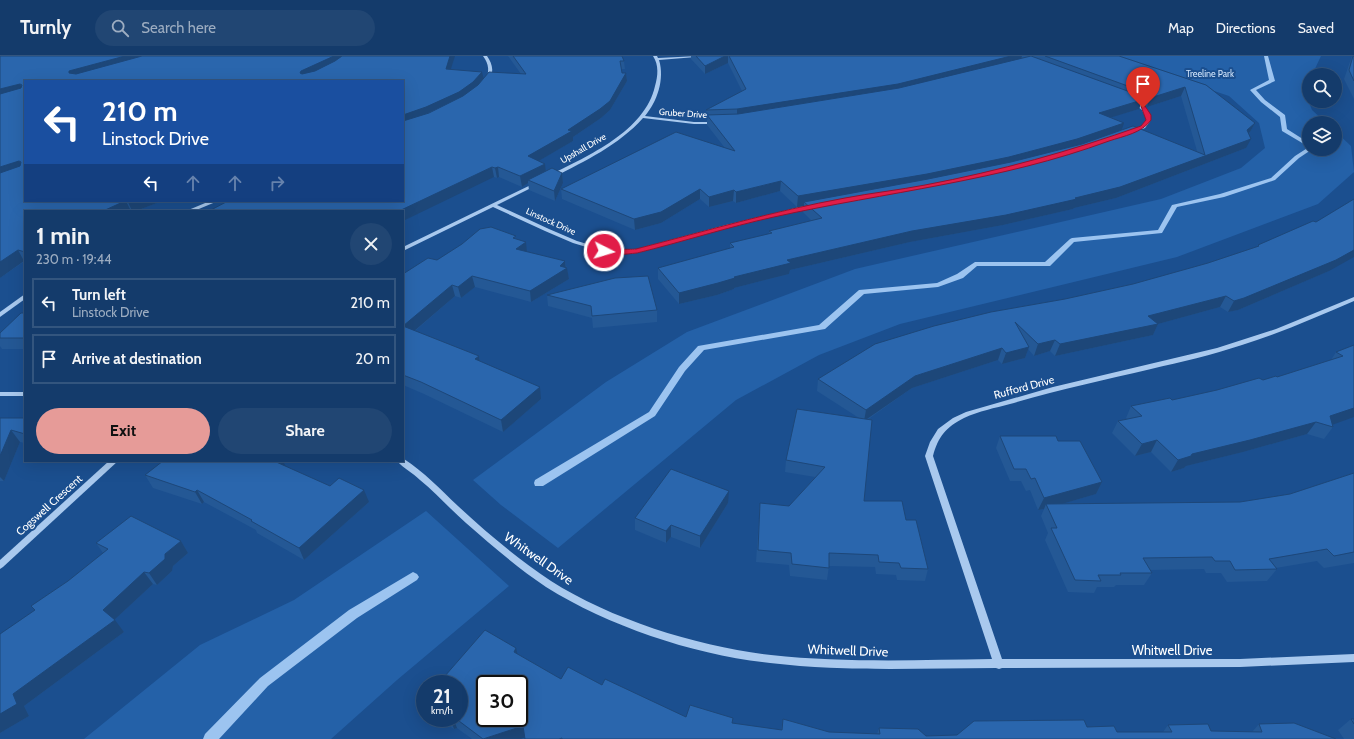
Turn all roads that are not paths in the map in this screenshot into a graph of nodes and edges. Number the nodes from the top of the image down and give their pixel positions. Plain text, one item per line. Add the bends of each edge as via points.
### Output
1 (485, 56) edge
2 (696, 56) edge
3 (656, 57) edge
4 (484, 86) edge
5 (1128, 98) edge
6 (642, 117) junction
7 (718, 123) edge
8 (1127, 134) edge
9 (546, 179) edge
10 (540, 182) edge
11 (212, 202) edge
12 (494, 204) junction
13 (815, 206) edge
14 (192, 210) edge
15 (404, 249) edge
16 (24, 297) edge
17 (1354, 299) edge
18 (0, 315) edge
19 (0, 394) edge
20 (24, 394) edge
21 (113, 462) edge
22 (402, 462) edge
23 (0, 565) edge
24 (1354, 658) edge
25 (999, 665) junction

1 - 4 street via 491,67
2 - 3 street
3 - 6 street, Upshall Drive via 659,66 658,88
5 - 8 street via 1143,108 1149,120 1143,127
6 - 7 street, Gruber Drive
6 - 9 street, Upshall Drive via 593,154
10 - 12 street
11 - 14 street
12 - 13 street, Linstock Drive via 586,246 621,253
12 - 15 street
16 - 18 street
17 - 25 street, Rufford Drive via 1300,323 1252,340 1200,355 1030,395 969,414 949,424 935,437 929,456
19 - 20 street
21 - 23 street, Cogswell Crescent
22 - 25 street, Whitwell Drive via 482,533 555,588 586,605 648,630 743,655 824,664
24 - 25 street, Whitwell Drive via 1240,663

